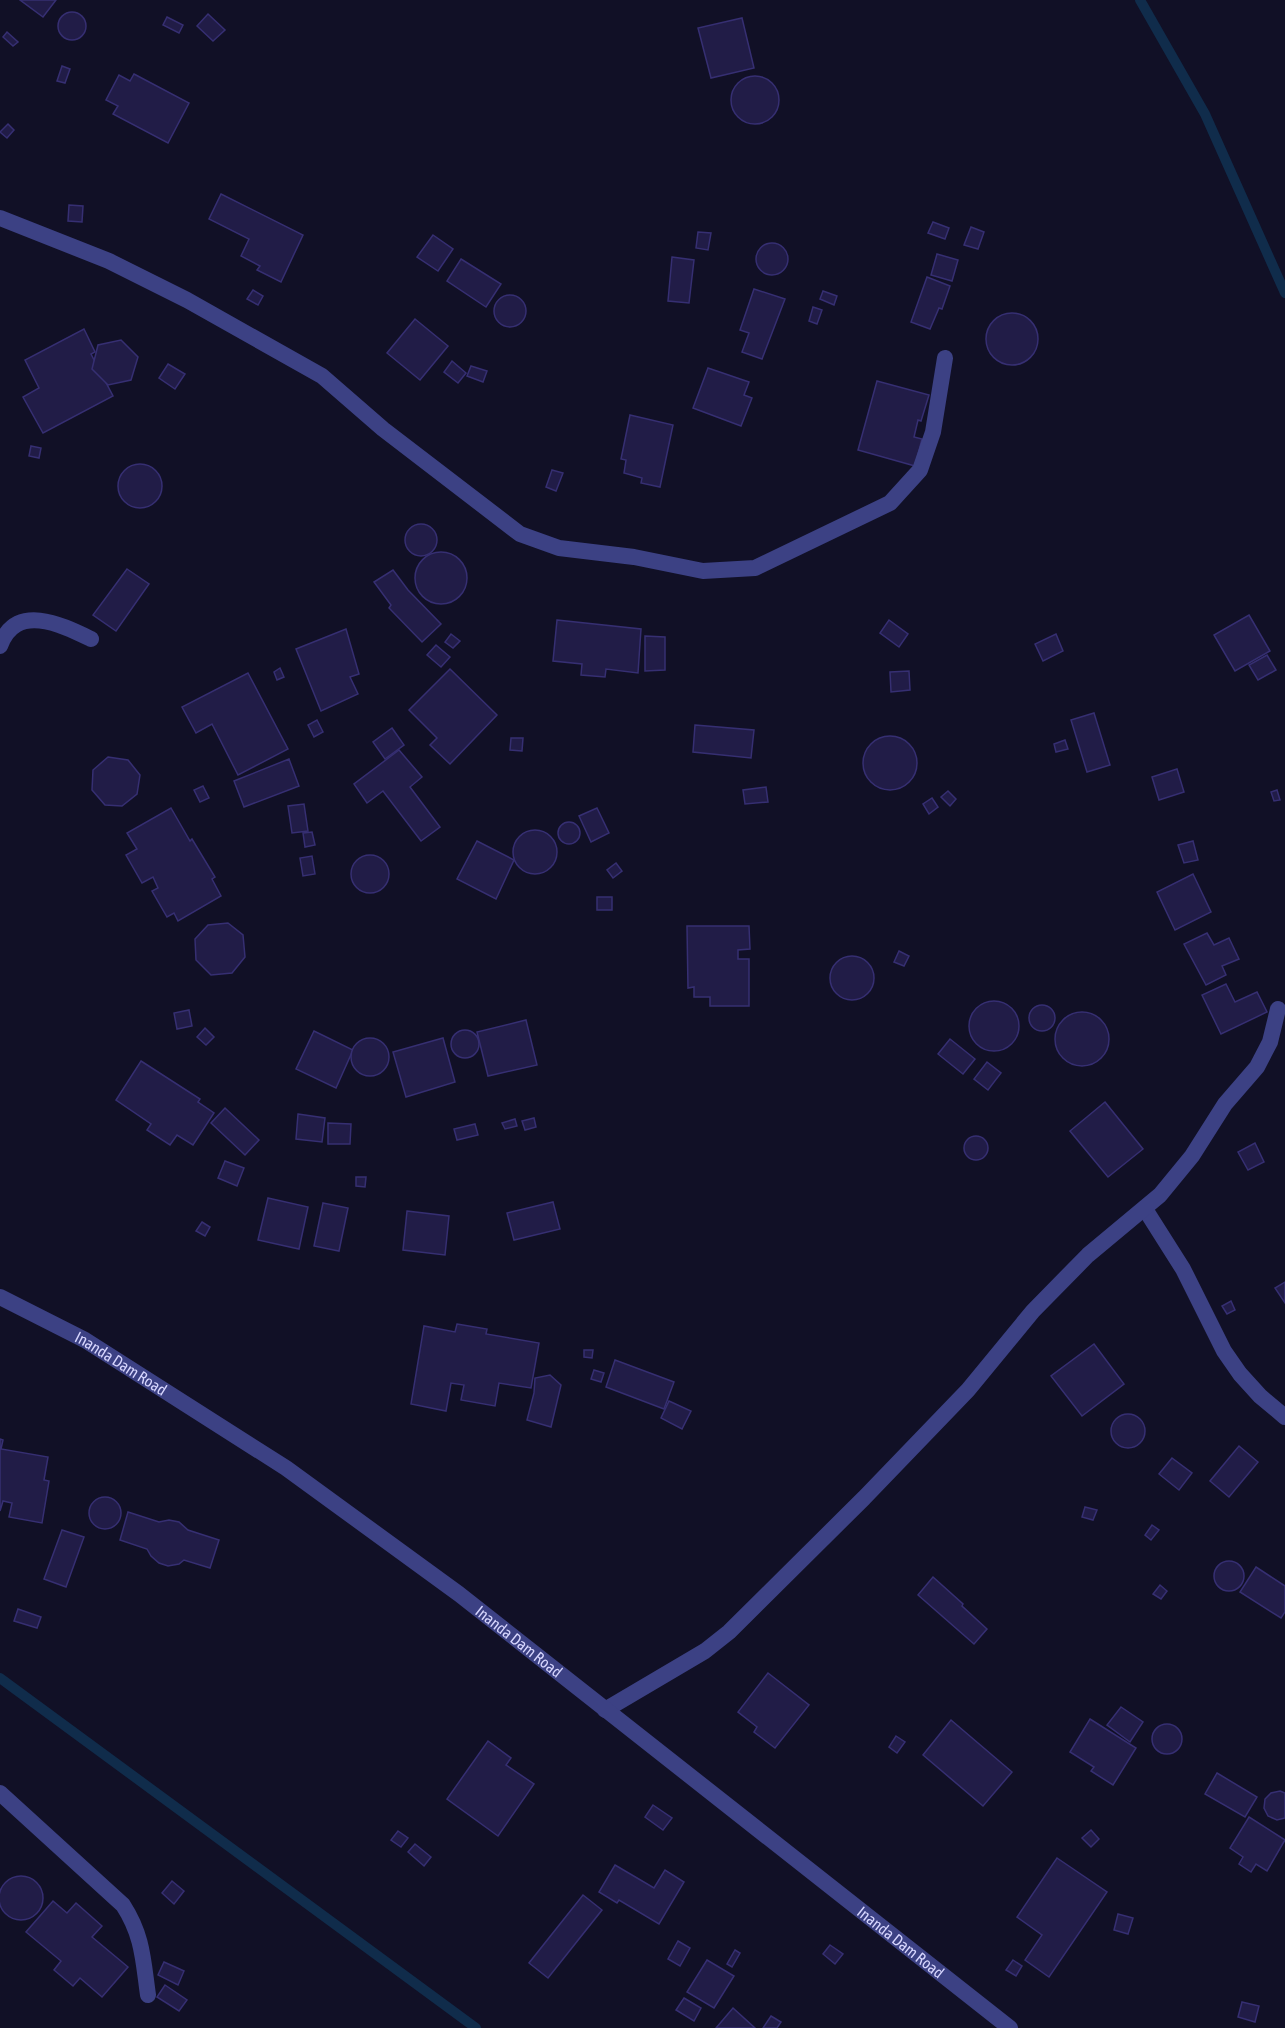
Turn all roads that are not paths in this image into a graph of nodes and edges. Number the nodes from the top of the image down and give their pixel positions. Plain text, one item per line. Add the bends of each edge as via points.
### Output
1 (0, 218) edge
2 (945, 358) dead end
3 (91, 639) dead end
4 (0, 646) edge
5 (1278, 1009) dead end
6 (1145, 1209) junction
7 (0, 1297) edge
8 (1285, 1417) edge
9 (605, 1710) junction
10 (0, 1793) edge
11 (148, 1995) dead end
12 (1010, 2028) edge

1 - 2 street via 119,266 322,376 383,429 520,534 559,548 703,570 755,568 890,503 920,470 933,432
3 - 4 street via 58,624 24,621 10,628
5 - 6 street via 1270,1042 1257,1067 1225,1104 1192,1156
6 - 8 street via 1183,1269 1224,1351 1260,1396
6 - 9 street via 1088,1255 1033,1311 968,1390 729,1632 705,1651
7 - 9 street, Inanda Dam Road via 85,1340 286,1468 459,1594
9 - 12 street, Inanda Dam Road
10 - 11 street via 123,1905 141,1940

